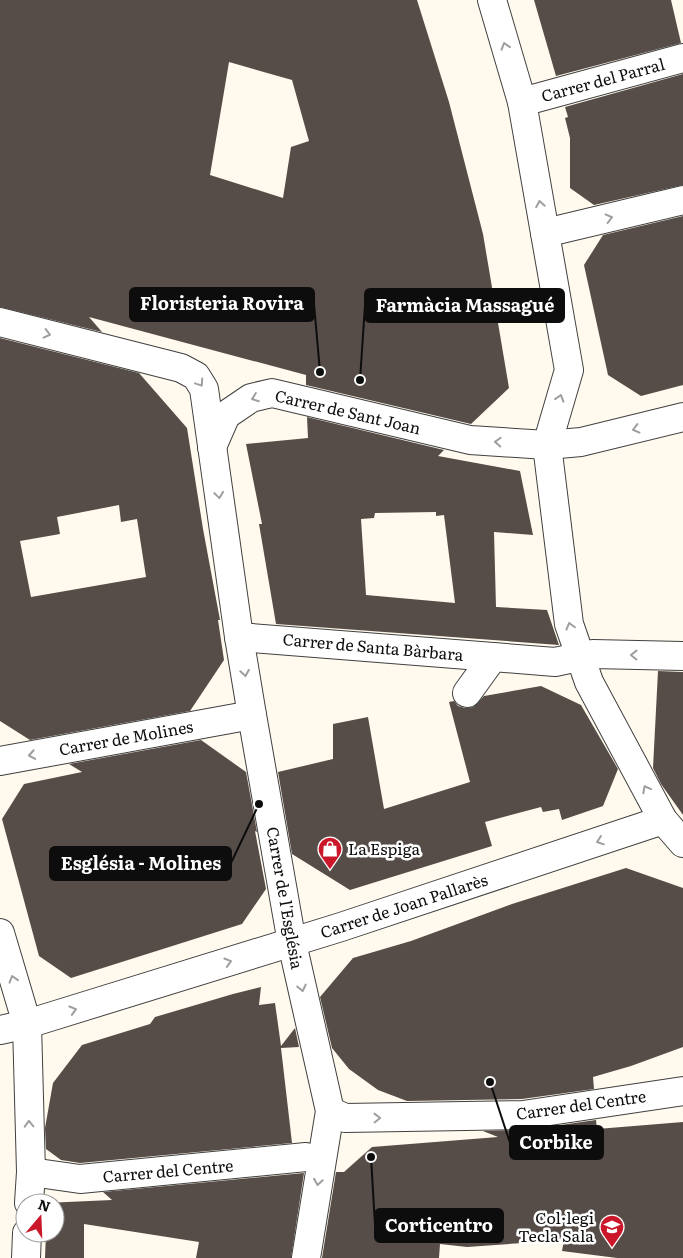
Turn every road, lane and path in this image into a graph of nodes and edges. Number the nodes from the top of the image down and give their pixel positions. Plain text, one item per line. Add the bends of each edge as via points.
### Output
1 (492, 0) edge
2 (683, 43) edge
3 (683, 57) edge
4 (522, 102) junction
5 (683, 200) edge
6 (545, 233) junction
7 (0, 322) edge
8 (683, 417) edge
9 (547, 445) junction
10 (212, 447) junction
11 (246, 637) junction
12 (683, 656) edge
13 (493, 657) junction
14 (580, 658) junction
15 (467, 692) dead end
16 (252, 715) junction
17 (0, 761) edge
18 (663, 820) junction
19 (683, 843) edge
20 (0, 933) edge
21 (292, 943) junction
22 (27, 1024) junction
23 (0, 1030) edge
24 (683, 1091) edge
25 (330, 1111) junction
26 (306, 1157) dead end
27 (31, 1172) junction
28 (30, 1193) edge
29 (27, 1243) edge
30 (26, 1258) edge
31 (306, 1258) edge

4 -> 1 street
2 - 3 street, Carrer del Parral
3 - 4 street, Carrer del Parral
6 -> 4 street
6 -> 5 street
9 -> 6 street via 569,370
7 -> 10 street via 180,368 196,376 204,389
8 -> 9 street, Carrer de Sant Joan via 581,442
9 -> 10 street, Carrer de Sant Joan via 470,440 272,393 250,398 226,415
14 -> 9 street via 568,624
10 -> 11 street, Carrer de l'Església
11 - 13 street, Carrer de Santa Bàrbara
11 -> 16 street, Carrer de l'Església
12 -> 14 street, Carrer de Santa Bàrbara via 593,654
13 - 14 street, Carrer de Santa Bàrbara via 555,662
13 - 15 street, Carrer de Santa Bàrbara
18 -> 14 street via 589,682
16 -> 17 street, Carrer de Molines
16 - 21 street, Carrer de l'Església
18 - 19 street
18 -> 21 street, Carrer de Joan Pallarès
22 -> 20 street
22 -> 21 street, Carrer de Joan Pallarès
21 -> 25 street, Carrer de l'Església
22 - 23 street, Carrer de Joan Pallarès
27 -> 22 street
25 -> 24 street, Carrer del Centre via 345,1118 523,1115
25 -> 31 street, Carrer de l'Església
26 - 27 street, Carrer del Centre via 80,1179
27 - 28 street
29 - 30 street

